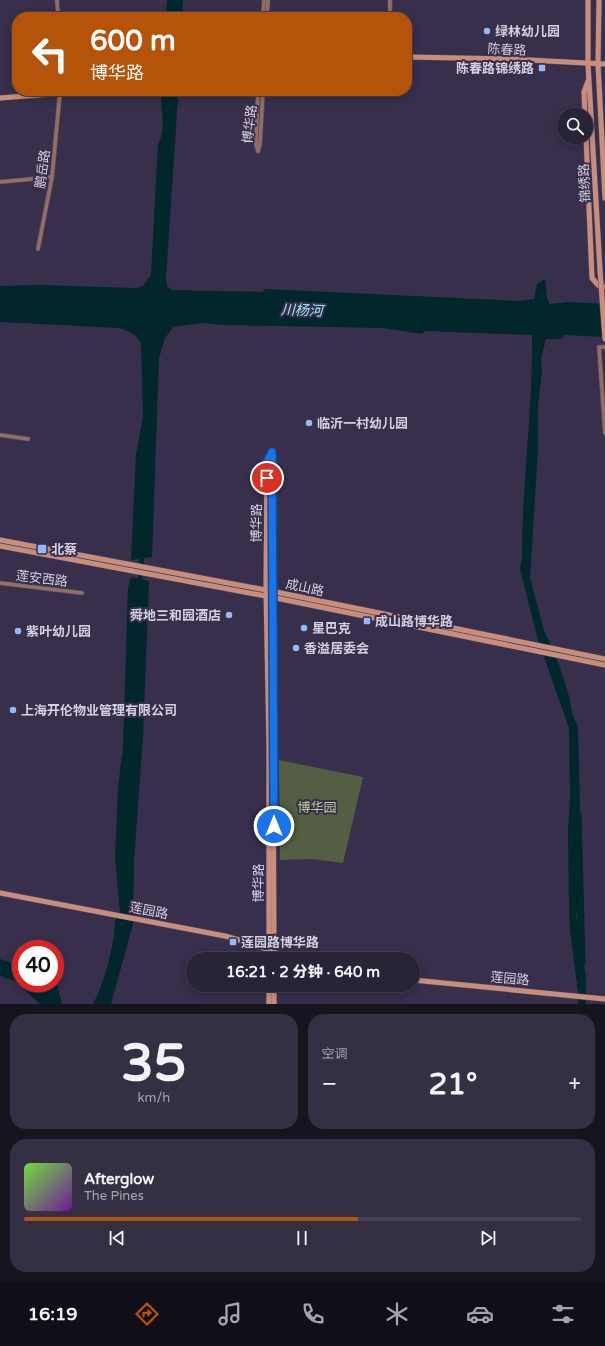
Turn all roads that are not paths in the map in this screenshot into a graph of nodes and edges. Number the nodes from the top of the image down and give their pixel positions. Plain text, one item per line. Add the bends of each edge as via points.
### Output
1 (57, 0) edge
2 (264, 0) edge
3 (268, 0) edge
4 (390, 0) edge
5 (588, 0) edge
6 (599, 0) edge
7 (58, 12) edge
8 (263, 12) edge
9 (267, 12) edge
10 (390, 12) edge
11 (412, 57) edge
12 (588, 64) junction
13 (598, 64) junction
14 (605, 64) edge
15 (589, 79) junction
16 (24, 96) edge
17 (60, 96) edge
18 (258, 96) edge
19 (263, 96) edge
20 (0, 98) edge
21 (585, 108) edge
22 (586, 144) edge
23 (52, 177) junction
24 (0, 182) edge
25 (605, 198) edge
26 (38, 249) dead end
27 (605, 287) edge
28 (605, 339) edge
29 (605, 347) edge
30 (605, 433) edge
31 (0, 435) edge
32 (28, 439) dead end
33 (0, 540) edge
34 (0, 546) edge
35 (126, 567) junction
36 (0, 583) edge
37 (82, 593) dead end
38 (269, 594) junction
39 (569, 655) junction
40 (605, 659) edge
41 (605, 665) edge
42 (0, 893) edge
43 (271, 951) joint
44 (420, 981) edge
45 (269, 992) edge
46 (274, 992) edge
47 (605, 999) edge
48 (270, 1004) edge
49 (274, 1004) edge

1 - 7 street
2 - 8 street
3 - 9 street
4 - 10 street
5 - 12 main road, 锦绣路
6 - 13 main road, 锦绣路
11 - 12 main road, 陈春路
12 - 13 main road, 陈春路
12 - 15 main road, 锦绣路
13 - 14 main road, 陈春路
13 - 25 main road, 锦绣路
15 - 21 main road, 锦绣路 via 584,92
15 - 28 main road, 锦绣路, bridge
16 - 20 main road
17 - 23 street, 鹏岳路
18 - 19 street, 博华路 via 258,150
22 - 27 main road, 锦绣路 via 592,278 598,285
23 - 24 street
23 - 26 street, 鹏岳路
29 - 30 street via 599,347
31 - 32 street
33 - 35 main road, 成山路
34 - 35 main road, 成山路
35 - 38 main road, 成山路
36 - 37 street, 莲安西路
38 - 38 main road, 博华路 via 272,452 267,462
38 - 39 main road, 成山路
38 - 43 main road, 博华路 via 274,704
39 - 40 main road, 成山路
39 - 41 main road, 成山路
42 - 43 main road, 莲园路 via 225,936
44 - 47 main road, 莲园路
45 - 48 main road
46 - 49 main road

